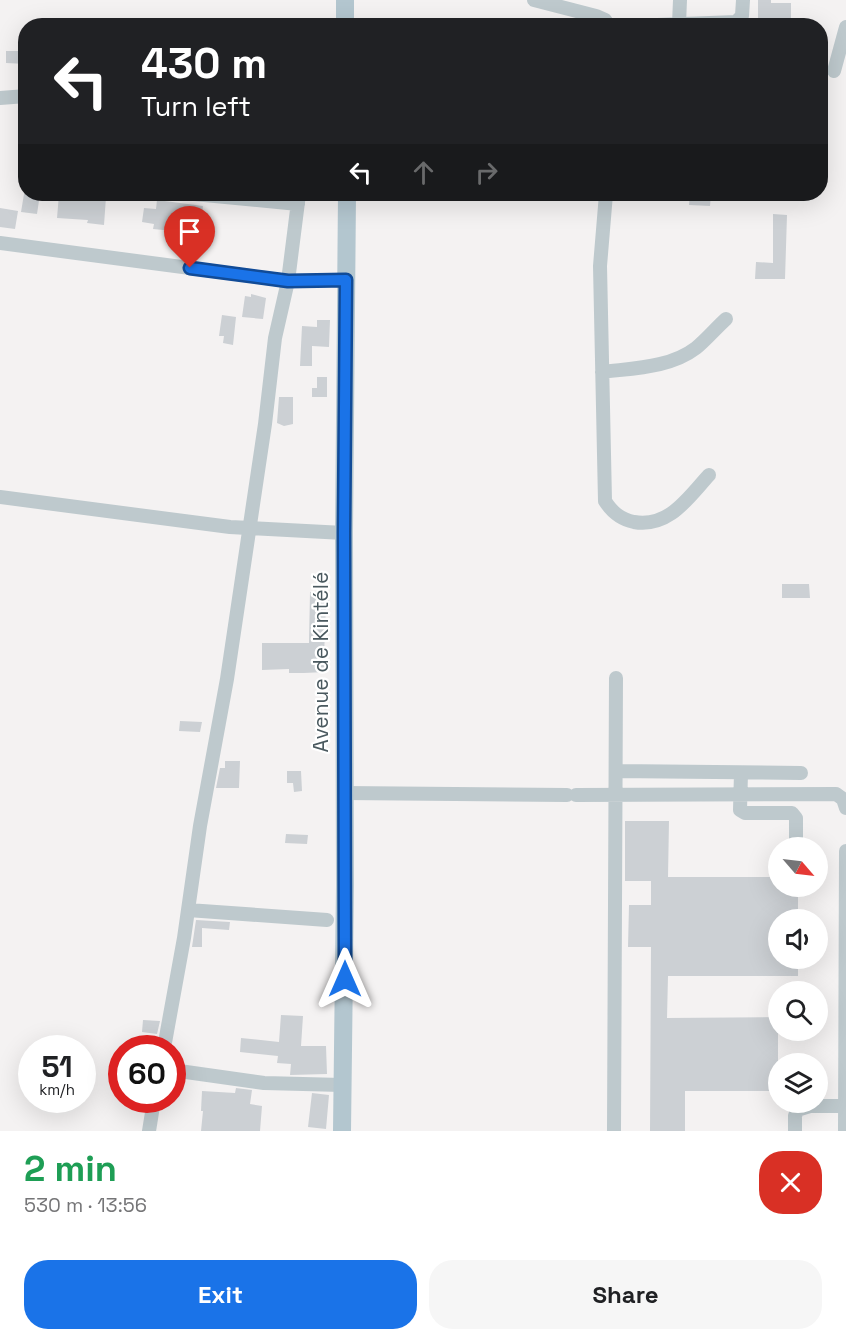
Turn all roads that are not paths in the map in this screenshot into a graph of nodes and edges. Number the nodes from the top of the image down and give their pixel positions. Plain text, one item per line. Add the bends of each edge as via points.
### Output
1 (345, 0) edge
2 (534, 0) edge
3 (680, 0) edge
4 (743, 0) edge
5 (345, 18) edge
6 (600, 18) edge
7 (679, 18) edge
8 (740, 18) edge
9 (846, 27) edge
10 (834, 71) dead end
11 (18, 97) edge
12 (0, 98) edge
13 (298, 201) edge
14 (347, 201) edge
15 (605, 201) edge
16 (0, 243) edge
17 (346, 280) junction
18 (288, 281) junction
19 (726, 318) dead end
20 (602, 372) junction
21 (709, 475) dead end
22 (0, 497) edge
23 (249, 528) junction
24 (344, 533) junction
25 (616, 678) dead end
26 (616, 771) junction
27 (741, 773) junction
28 (801, 774) dead end
29 (344, 793) junction
30 (616, 795) junction
31 (740, 795) junction
32 (846, 808) edge
33 (796, 837) edge
34 (846, 851) edge
35 (846, 876) edge
36 (188, 910) junction
37 (327, 920) dead end
38 (846, 952) edge
39 (166, 1035) edge
40 (186, 1072) edge
41 (342, 1085) junction
42 (845, 1106) edge
43 (151, 1113) edge
44 (148, 1131) edge
45 (342, 1131) edge
46 (614, 1131) edge
47 (795, 1131) edge
48 (845, 1131) edge

1 - 5 main road
2 - 6 street
3 - 7 street
4 - 8 street
9 - 10 street
11 - 12 street
13 - 18 street
14 - 17 main road, Avenue de Kintélé
15 - 20 street via 600,266
16 - 18 street
17 - 18 street
17 - 24 main road, Avenue de Kintélé
18 - 23 street via 275,338
19 - 20 street via 686,354 650,366
20 - 21 street via 605,501 612,512 627,520 655,522 678,508
22 - 23 street
23 - 24 street
23 - 36 street
24 - 29 main road, Avenue de Kintélé
25 - 26 street
26 - 27 street
26 - 30 street
27 - 28 street
27 - 31 street
29 - 30 street
29 - 41 main road, Avenue de Kintélé
30 - 31 street
30 - 46 street
31 - 32 street via 836,794
31 - 33 street via 740,810 745,813 792,813 796,818
34 - 35 street
35 - 38 street
36 - 37 street
36 - 39 street
38 - 42 street
40 - 41 street via 264,1083
41 - 45 main road, Avenue de Kintélé
42 - 47 street via 802,1107 795,1116
42 - 48 street
43 - 44 street

